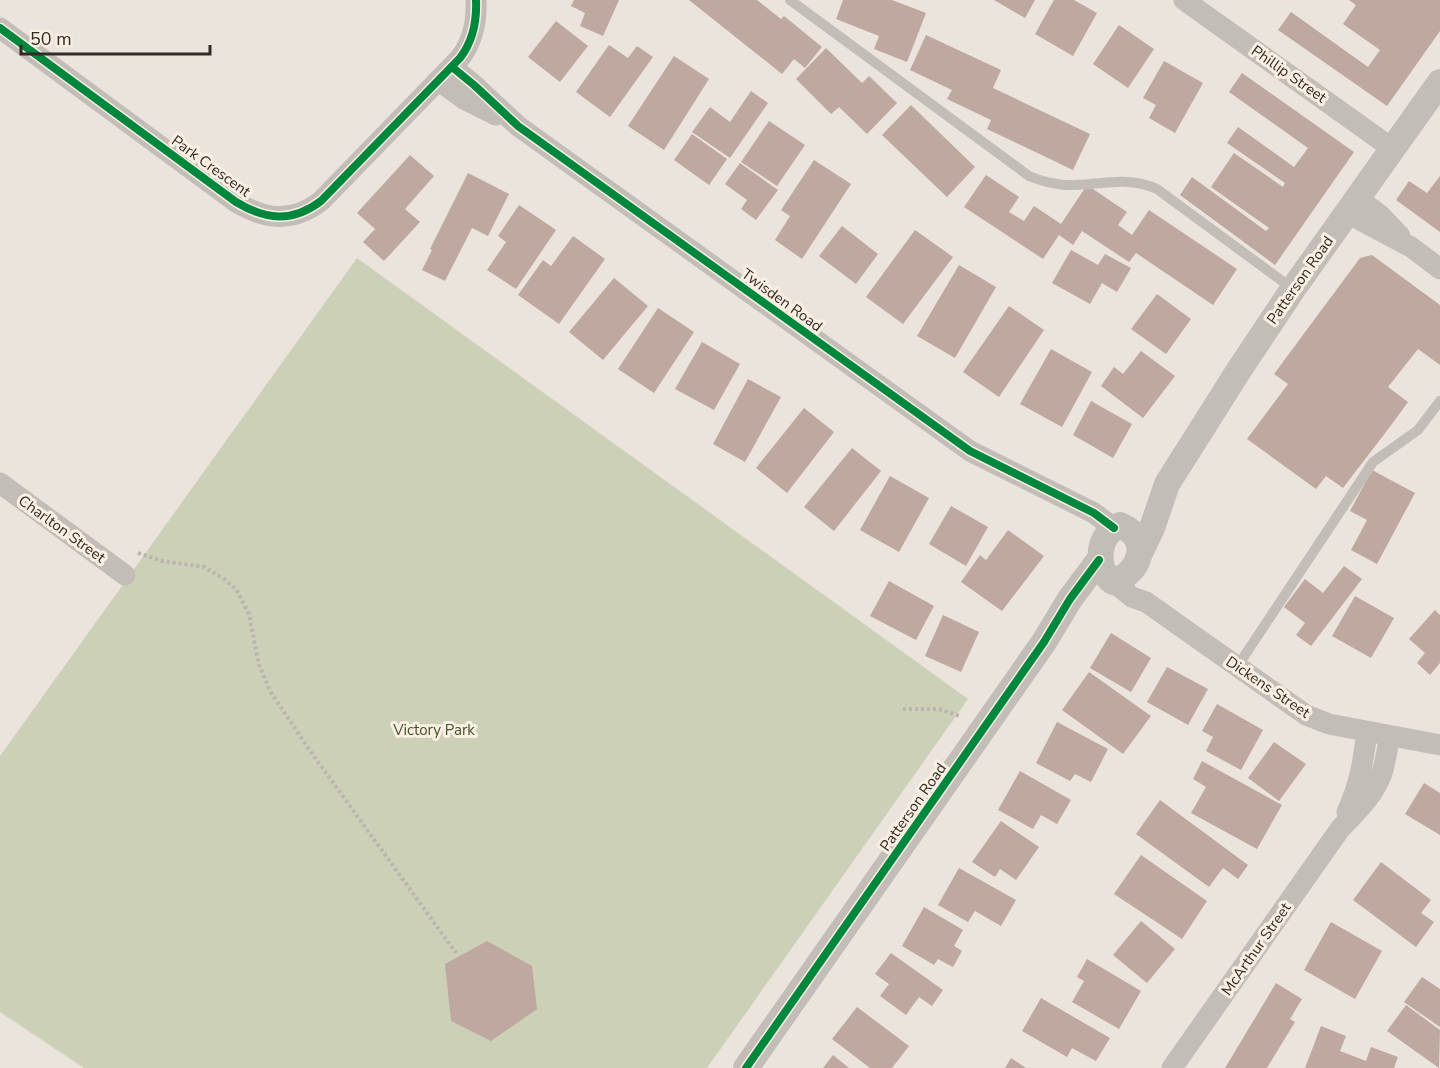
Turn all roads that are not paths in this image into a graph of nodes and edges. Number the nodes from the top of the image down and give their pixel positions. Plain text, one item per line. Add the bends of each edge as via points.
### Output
1 (476, 0) edge
2 (790, 0) edge
3 (1184, 0) edge
4 (0, 28) edge
5 (445, 74) junction
6 (1440, 82) edge
7 (1393, 149) junction
8 (1352, 206) junction
9 (1440, 269) edge
10 (1293, 289) junction
11 (1440, 401) edge
12 (0, 483) edge
13 (1167, 484) junction
14 (1117, 526) junction
15 (1119, 570) junction
16 (125, 575) dead end
17 (1237, 667) junction
18 (1367, 732) junction
19 (1390, 736) junction
20 (1440, 745) edge
21 (1340, 829) junction
22 (746, 1068) edge
23 (1172, 1068) edge

1 - 5 street, Park Crescent via 477,15 468,47
2 - 10 lane via 1029,176 1065,185 1126,182 1157,189
3 - 7 street, Phillip Street
4 - 5 street, Park Crescent via 236,202 271,216 292,216 321,201
5 - 14 street, Twisden Road via 474,85 518,126 970,452
6 - 7 street, Patterson Road
7 - 8 street, Patterson Road
8 - 9 street
8 - 10 street, Patterson Road
10 - 13 street, Patterson Road
11 - 17 lane via 1418,430 1373,462
12 - 16 street, Charlton Street
13 - 14 street, Patterson Road
13 - 15 street, Patterson Road via 1152,528
14 - 15 street via 1106,537
14 - 15 street via 1134,534 1139,546
15 - 17 street, Dickens Street via 1146,602
15 - 22 street, Patterson Road via 1044,642
17 - 18 street, Dickens Street via 1306,715
18 - 19 street, Dickens Street
18 - 21 street, McArthur Street via 1358,788
19 - 20 street, Dickens Street
19 - 21 street, McArthur Street via 1382,774 1373,791
21 - 23 street, McArthur Street

